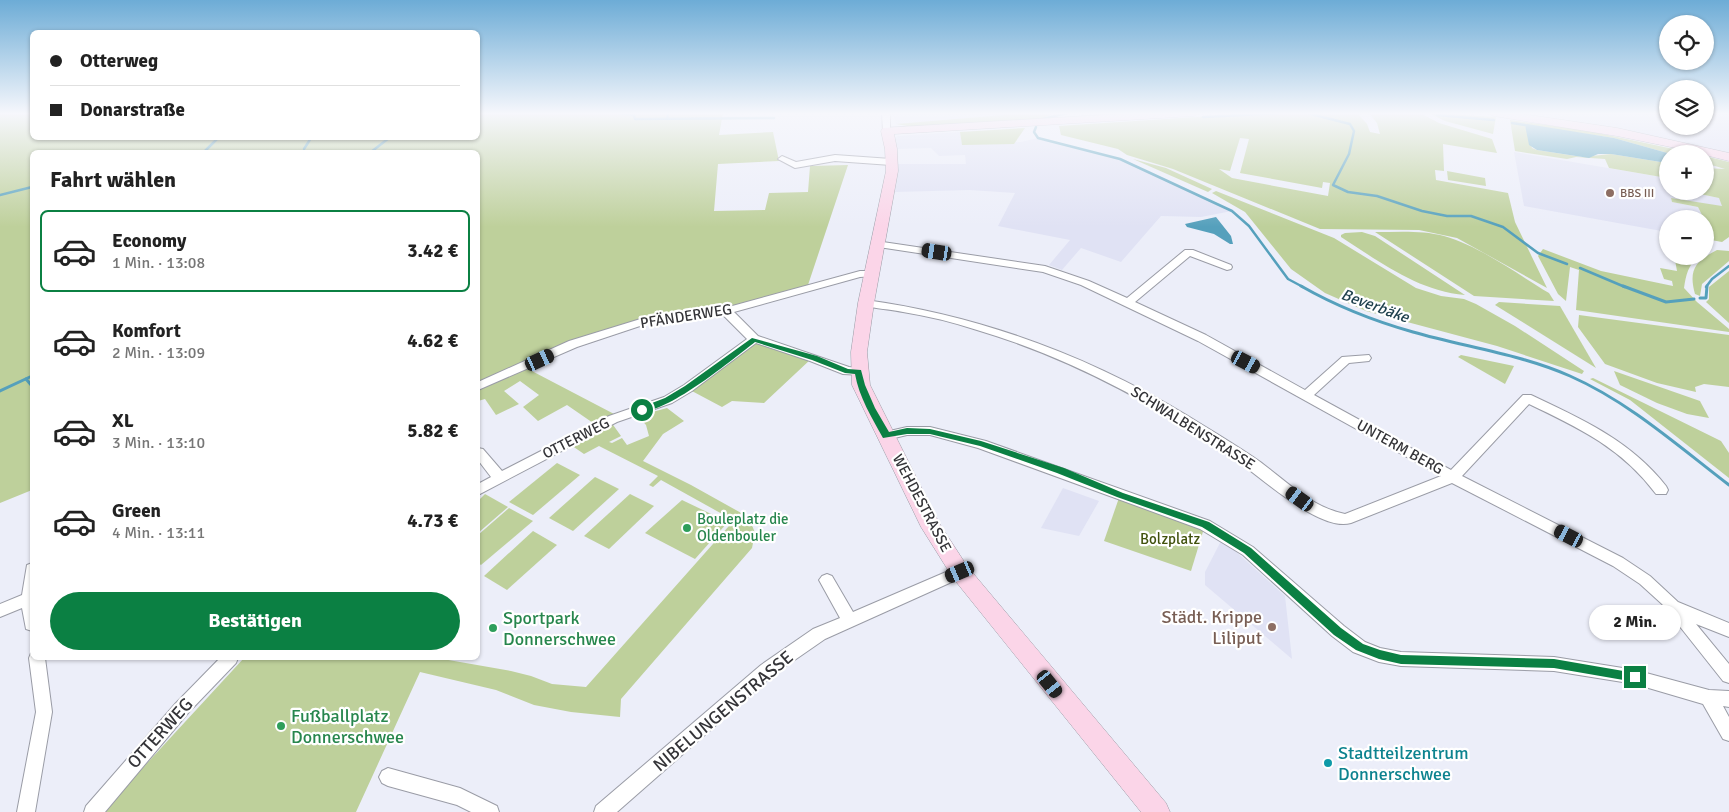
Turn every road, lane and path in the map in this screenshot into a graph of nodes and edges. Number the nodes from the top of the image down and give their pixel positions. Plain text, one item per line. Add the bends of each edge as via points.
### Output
1 (890, 151) edge
2 (1702, 151) edge
3 (1729, 157) edge
4 (782, 159) dead end
5 (891, 162) junction
6 (876, 244) junction
7 (1227, 267) dead end
8 (871, 274) junction
9 (866, 303) junction
10 (1128, 304) junction
11 (726, 311) junction
12 (754, 340) junction
13 (1366, 358) dead end
14 (859, 372) junction
15 (480, 385) edge
16 (1306, 395) junction
17 (886, 436) junction
18 (480, 454) edge
19 (1453, 477) junction
20 (500, 478) junction
21 (480, 489) edge
22 (1661, 490) dead end
23 (960, 572) junction
24 (827, 580) dead end
25 (30, 588) edge
26 (29, 598) junction
27 (1667, 600) junction
28 (30, 607) edge
29 (0, 611) edge
30 (850, 620) junction
31 (1729, 630) edge
32 (37, 660) edge
33 (228, 660) edge
34 (1729, 676) edge
35 (1709, 698) junction
36 (1729, 700) edge
37 (1729, 733) edge
38 (388, 777) dead end
39 (26, 812) edge
40 (94, 812) edge
41 (490, 812) edge
42 (603, 812) edge
43 (1157, 812) edge

1 - 5 street, WEHDESTRASSE
2 - 3 street
4 - 5 street via 794,167 835,158
5 - 6 street, WEHDESTRASSE via 892,171
6 - 8 street, WEHDESTRASSE
6 - 10 street, UNTERM BERG via 1045,269 1085,283
7 - 10 street via 1189,252
8 - 9 street, WEHDESTRASSE
8 - 11 street, PFÄNDERWEG via 860,274
9 - 14 street, WEHDESTRASSE
9 - 19 street, SCHWALBENSTRASSE via 978,326 1085,366 1162,406 1253,464 1316,510 1333,518 1346,519
10 - 16 street, UNTERM BERG via 1202,338
11 - 12 street
11 - 15 street, PFÄNDERWEG via 651,319 573,344
12 - 14 street via 847,371
12 - 20 street, OTTERWEG via 668,400 612,420
13 - 16 street via 1346,360
14 - 17 street, WEHDESTRASSE via 861,385
16 - 19 street, UNTERM BERG
17 - 23 street, WEHDESTRASSE via 932,527
17 - 35 street via 907,431 930,432 981,444 1205,525 1248,550 1338,632 1359,647 1379,655 1401,659 1554,664 1635,677
18 - 20 street
19 - 22 street via 1527,398 1599,433 1650,472
19 - 27 street, UNTERM BERG via 1618,562
20 - 21 street, OTTERWEG
23 - 30 street, NIBELUNGENSTRASSE
23 - 43 street, WEHDESTRASSE
24 - 30 street
25 - 26 street
26 - 28 street
26 - 29 street
27 - 31 street, UNTERM BERG via 1687,613
27 - 34 street, UNTERM BERG
30 - 42 street, NIBELUNGENSTRASSE via 819,634 767,670
32 - 39 street via 44,712
33 - 40 street, OTTERWEG via 182,708
35 - 36 street
35 - 37 street
38 - 41 street via 460,797

